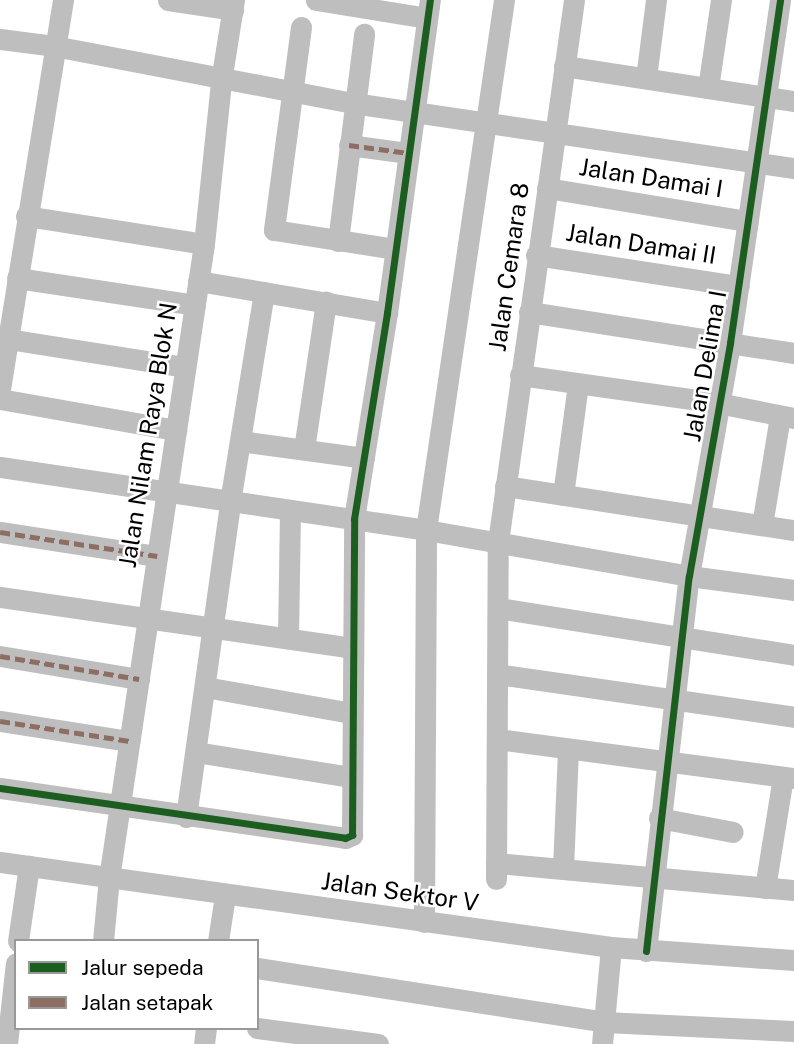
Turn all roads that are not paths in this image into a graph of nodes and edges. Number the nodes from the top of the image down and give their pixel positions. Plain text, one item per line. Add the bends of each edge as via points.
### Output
1 (63, 0) edge
2 (168, 0) edge
3 (316, 0) edge
4 (504, 0) edge
5 (574, 0) edge
6 (656, 0) edge
7 (721, 0) edge
8 (780, 0) edge
9 (363, 4) edge
10 (233, 5) edge
11 (429, 9) edge
12 (300, 27) dead end
13 (785, 33) edge
14 (364, 34) dead end
15 (0, 39) edge
16 (54, 46) junction
17 (564, 66) junction
18 (646, 78) junction
19 (221, 81) junction
20 (708, 88) junction
21 (291, 93) junction
22 (765, 97) junction
23 (794, 101) edge
24 (353, 103) junction
25 (413, 113) junction
26 (486, 121) junction
27 (555, 131) junction
28 (349, 145) junction
29 (408, 153) junction
30 (755, 163) junction
31 (794, 168) edge
32 (547, 188) junction
33 (26, 216) junction
34 (747, 220) junction
35 (338, 241) junction
36 (204, 244) junction
37 (395, 249) junction
38 (536, 255) junction
39 (17, 278) junction
40 (198, 281) junction
41 (739, 286) junction
42 (264, 292) junction
43 (326, 302) junction
44 (195, 305) junction
45 (529, 312) junction
46 (387, 313) junction
47 (6, 333) edge
48 (730, 343) junction
49 (794, 351) edge
50 (185, 367) junction
51 (520, 375) junction
52 (578, 384) junction
53 (0, 389) edge
54 (0, 399) edge
55 (718, 403) junction
56 (787, 417) edge
57 (176, 430) junction
58 (240, 441) junction
59 (304, 449) junction
60 (364, 458) junction
61 (0, 467) edge
62 (505, 486) junction
63 (167, 492) junction
64 (564, 495) junction
65 (230, 502) junction
66 (290, 510) junction
67 (701, 514) junction
68 (354, 519) junction
69 (762, 525) junction
70 (426, 530) junction
71 (794, 530) edge
72 (0, 532) edge
73 (498, 542) junction
74 (157, 556) junction
75 (689, 576) junction
76 (794, 590) edge
77 (0, 597) edge
78 (498, 608) junction
79 (147, 618) junction
80 (214, 627) junction
81 (288, 638) junction
82 (682, 639) junction
83 (352, 649) junction
84 (794, 655) edge
85 (0, 656) edge
86 (497, 674) junction
87 (139, 678) junction
88 (205, 687) junction
89 (676, 700) junction
90 (351, 713) junction
91 (794, 717) edge
92 (0, 721) edge
93 (497, 739) junction
94 (129, 741) junction
95 (568, 750) junction
96 (195, 752) junction
97 (667, 760) junction
98 (350, 777) junction
99 (788, 777) edge
100 (0, 788) edge
101 (119, 806) junction
102 (186, 817) junction
103 (659, 818) junction
104 (733, 832) dead end
105 (0, 862) edge
106 (29, 866) junction
107 (563, 869) junction
108 (109, 878) junction
109 (653, 878) junction
110 (765, 888) junction
111 (794, 890) edge
112 (225, 895) junction
113 (424, 922) junction
114 (13, 934) edge
115 (103, 939) edge
116 (218, 939) edge
117 (611, 947) junction
118 (646, 951) junction
119 (794, 960) edge
120 (259, 968) edge
121 (14, 975) edge
122 (8, 1013) edge
123 (604, 1022) junction
124 (794, 1031) edge
125 (262, 1033) edge
126 (331, 1040) edge
127 (7, 1044) edge
128 (378, 1044) edge
129 (602, 1044) edge

1 - 16 street
2 - 10 street
3 - 9 street
4 - 26 street
5 - 17 street, Jalan Cemara 8
6 - 18 street
7 - 20 street
8 - 13 street, Jalan Delima I
9 - 11 street
10 - 19 street, Jalan Nilam Raya Blok N
11 - 25 street
12 - 21 street
13 - 22 street, Jalan Delima I
14 - 24 street
15 - 16 street
16 - 19 street
16 - 33 street
17 - 18 street
17 - 27 street, Jalan Cemara 8
18 - 20 street
19 - 21 street
19 - 36 street, Jalan Nilam Raya Blok N
20 - 22 street
21 - 24 street
21 - 35 street via 274,230
22 - 23 street
22 - 30 street, Jalan Delima I
24 - 25 street
24 - 28 street
25 - 26 street
25 - 29 street
26 - 27 street
26 - 70 street
27 - 30 street
27 - 32 street, Jalan Cemara 8
28 - 29 street
28 - 35 street
29 - 37 street
30 - 31 street
30 - 34 street, Jalan Delima I
32 - 34 street, Jalan Damai I
32 - 38 street, Jalan Cemara 8
33 - 36 street
33 - 39 street
34 - 41 street, Jalan Delima I
35 - 37 street
36 - 40 street, Jalan Nilam Raya Blok N
37 - 46 street
38 - 41 street, Jalan Damai II
38 - 45 street, Jalan Cemara 8
39 - 44 street
39 - 47 street
40 - 42 street
40 - 44 street, Jalan Nilam Raya Blok N
41 - 48 street, Jalan Delima I
42 - 43 street
42 - 58 street
43 - 46 street
43 - 59 street
44 - 50 street, Jalan Nilam Raya Blok N
45 - 48 street
45 - 51 street, Jalan Cemara 8
46 - 60 street
47 - 50 street
47 - 53 street
48 - 49 street
48 - 55 street, Jalan Delima I
50 - 57 street, Jalan Nilam Raya Blok N
51 - 52 street
51 - 62 street, Jalan Cemara 8
52 - 55 street
52 - 64 street
54 - 57 street
55 - 56 street
55 - 67 street, Jalan Delima I
56 - 69 street
57 - 63 street, Jalan Nilam Raya Blok N
58 - 59 street
58 - 65 street
59 - 60 street
60 - 68 street
61 - 63 street
62 - 64 street
62 - 73 street, Jalan Cemara 8
63 - 65 street
63 - 74 street, Jalan Nilam Raya Blok N
64 - 67 street
65 - 66 street
65 - 80 street
66 - 68 street
66 - 81 street
67 - 69 street
67 - 75 street, Jalan Delima I
68 - 70 street
68 - 83 street
69 - 71 street
70 - 73 street
70 - 113 street
72 - 74 street
73 - 75 street
73 - 78 street, Jalan Cemara 8
74 - 79 street, Jalan Nilam Raya Blok N
75 - 76 street
75 - 82 street, Jalan Delima I
77 - 79 street
78 - 82 street
78 - 86 street, Jalan Cemara 8
79 - 80 street
79 - 87 street, Jalan Nilam Raya Blok N
80 - 81 street
80 - 88 street
81 - 83 street
82 - 84 street
82 - 89 street, Jalan Delima I
83 - 90 street
85 - 87 street
86 - 89 street
86 - 93 street, Jalan Cemara 8
87 - 94 street, Jalan Nilam Raya Blok N
88 - 90 street
88 - 96 street
89 - 91 street
89 - 97 street, Jalan Delima I
90 - 98 street
92 - 94 street
93 - 95 street
93 - 107 street, Jalan Cemara 8 via 496,871
94 - 101 street, Jalan Nilam Raya Blok N
95 - 97 street
95 - 107 street
96 - 98 street
96 - 102 street
97 - 99 street
97 - 103 street, Jalan Delima I
98 - 102 street via 353,832 347,838
99 - 110 street
100 - 101 street
101 - 102 street
101 - 108 street, Jalan Nilam Raya Blok N
103 - 104 street
103 - 109 street, Jalan Delima I
105 - 106 street, Jalan Sektor V
106 - 108 street, Jalan Sektor V
106 - 114 street
107 - 109 street
108 - 112 street, Jalan Sektor V
108 - 115 street, Jalan Nilam Raya Blok N
109 - 110 street
109 - 118 street, Jalan Delima I
110 - 111 street
112 - 113 street, Jalan Sektor V
112 - 116 street
113 - 117 street, Jalan Sektor V
117 - 118 street, Jalan Sektor V
117 - 123 street
118 - 119 street, Jalan Sektor V
120 - 123 street
121 - 122 street
122 - 127 street
123 - 124 street
123 - 129 street
125 - 126 street
126 - 128 street

